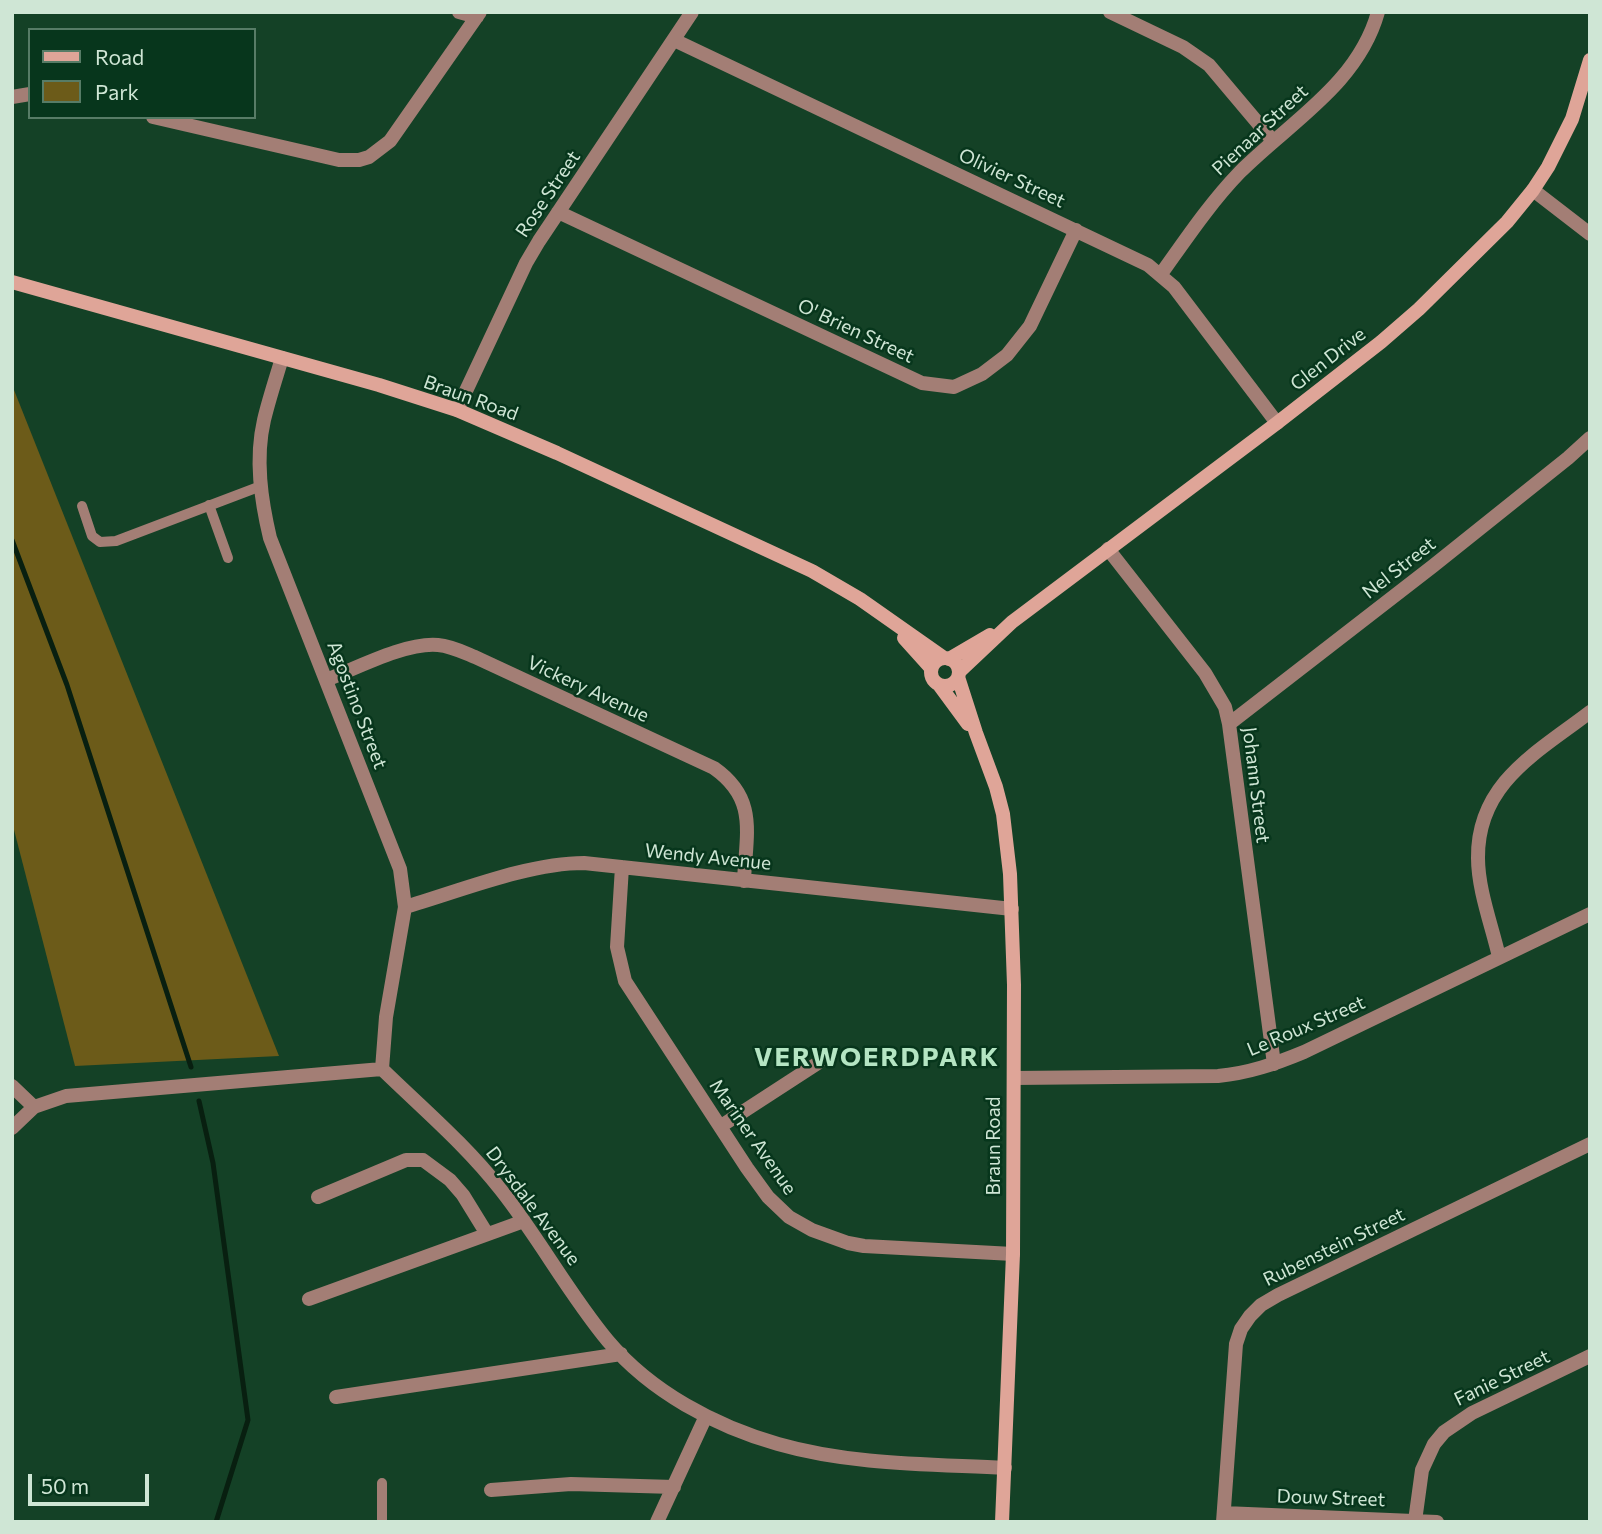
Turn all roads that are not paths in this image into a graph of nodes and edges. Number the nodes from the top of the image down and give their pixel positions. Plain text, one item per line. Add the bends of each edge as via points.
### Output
1 (458, 12) edge
2 (692, 12) edge
3 (1110, 12) edge
4 (1378, 12) edge
5 (478, 15) edge
6 (674, 40) junction
7 (1590, 60) edge
8 (162, 119) edge
9 (1273, 141) junction
10 (1533, 190) junction
11 (558, 212) junction
12 (1076, 230) junction
13 (1590, 234) edge
14 (1161, 274) junction
15 (12, 282) edge
16 (282, 358) junction
17 (457, 410) junction
18 (1277, 423) junction
19 (1590, 438) edge
20 (261, 486) junction
21 (209, 505) junction
22 (82, 506) dead end
23 (1108, 548) junction
24 (229, 558) dead end
25 (888, 621) junction
26 (1012, 622) junction
27 (946, 659) junction
28 (931, 668) junction
29 (958, 674) junction
30 (327, 680) junction
31 (940, 686) junction
32 (1590, 712) edge
33 (1229, 724) junction
34 (976, 733) junction
35 (622, 867) junction
36 (744, 881) junction
37 (405, 907) junction
38 (1012, 909) junction
39 (1590, 914) edge
40 (1500, 957) junction
41 (818, 1063) dead end
42 (1274, 1065) junction
43 (382, 1069) junction
44 (1014, 1078) junction
45 (12, 1086) edge
46 (34, 1107) junction
47 (721, 1126) junction
48 (12, 1128) edge
49 (1590, 1144) edge
50 (318, 1196) dead end
51 (524, 1221) junction
52 (487, 1234) junction
53 (1013, 1254) junction
54 (309, 1299) dead end
55 (621, 1354) junction
56 (1590, 1356) edge
57 (336, 1397) dead end
58 (706, 1416) junction
59 (1004, 1468) junction
60 (382, 1483) dead end
61 (674, 1487) junction
62 (491, 1490) dead end
63 (1223, 1517) edge
64 (1415, 1521) edge
65 (382, 1522) edge
66 (657, 1522) edge
67 (1002, 1522) edge
68 (1437, 1522) edge

1 - 5 street
2 - 6 street, Rose Street
3 - 9 street via 1183,47 1209,65
4 - 9 street, Pienaar Street via 1350,71
5 - 8 street via 390,141 369,157 339,160
6 - 11 street, Rose Street
6 - 12 street, Olivier Street
7 - 10 street, Glen Drive via 1572,119
9 - 14 street, Pienaar Street via 1220,195
10 - 13 street
10 - 18 street, Glen Drive via 1419,309
11 - 12 street, O' Brien Street via 922,383 954,387 982,374 1021,339
11 - 17 street, Rose Street via 526,263
12 - 14 street, Olivier Street
14 - 18 street, Olivier Street
15 - 16 street, Braun Road
16 - 17 street, Braun Road
16 - 20 street, Agostino Street via 260,445
17 - 25 street, Braun Road via 812,571
18 - 23 street, Glen Drive
19 - 33 street, Nel Street
20 - 21 lane
20 - 30 street, Agostino Street via 270,538
21 - 22 lane via 116,541 92,536
21 - 24 lane
23 - 26 street, Glen Drive
23 - 33 street, Johann Street via 1205,673 1225,707
25 - 27 street, Braun Road
25 - 28 street, Braun Road
26 - 27 street, Glen Drive
26 - 29 street, Glen Drive
27 - 28 street
27 - 29 street via 956,664
28 - 31 street via 931,677
29 - 31 street via 953,684
29 - 34 street, Braun Road
30 - 36 street, Vickery Avenue via 400,651 439,645 475,657 714,768 728,778 743,800
30 - 37 street, Agostino Street via 400,869
31 - 34 street, Braun Road
32 - 40 street via 1505,779 1486,811 1478,859
33 - 42 street, Johann Street
34 - 38 street, Braun Road via 1003,814
35 - 36 street, Wendy Avenue
35 - 37 street, Wendy Avenue via 564,863
35 - 47 street, Mariner Avenue via 617,947 625,981
36 - 38 street, Wendy Avenue
37 - 43 street, Agostino Street
38 - 44 street, Braun Road
39 - 40 street, Le Roux Street
40 - 42 street, Le Roux Street
41 - 47 street
42 - 44 street, Le Roux Street via 1218,1076
43 - 46 street via 66,1096
43 - 51 street, Drysdale Avenue via 471,1156
44 - 53 street, Braun Road
45 - 46 street
46 - 48 street
47 - 53 street, Mariner Avenue via 768,1196 789,1217 812,1230 848,1243 883,1248
49 - 63 street, Rubenstein Street via 1278,1295 1256,1311 1236,1344
50 - 52 street via 406,1160 423,1160 457,1188
51 - 52 street
51 - 55 street, Drysdale Avenue
52 - 54 street
53 - 59 street, Braun Road
55 - 57 street
55 - 58 street, Drysdale Avenue via 652,1384
56 - 64 street, Fanie Street via 1472,1413 1444,1432 1422,1470
58 - 59 street, Drysdale Avenue via 813,1453
58 - 61 street
59 - 67 street, Braun Road
60 - 65 lane
61 - 62 street via 571,1484
61 - 66 street
63 - 64 street, Douw Street
64 - 68 street, Douw Street

